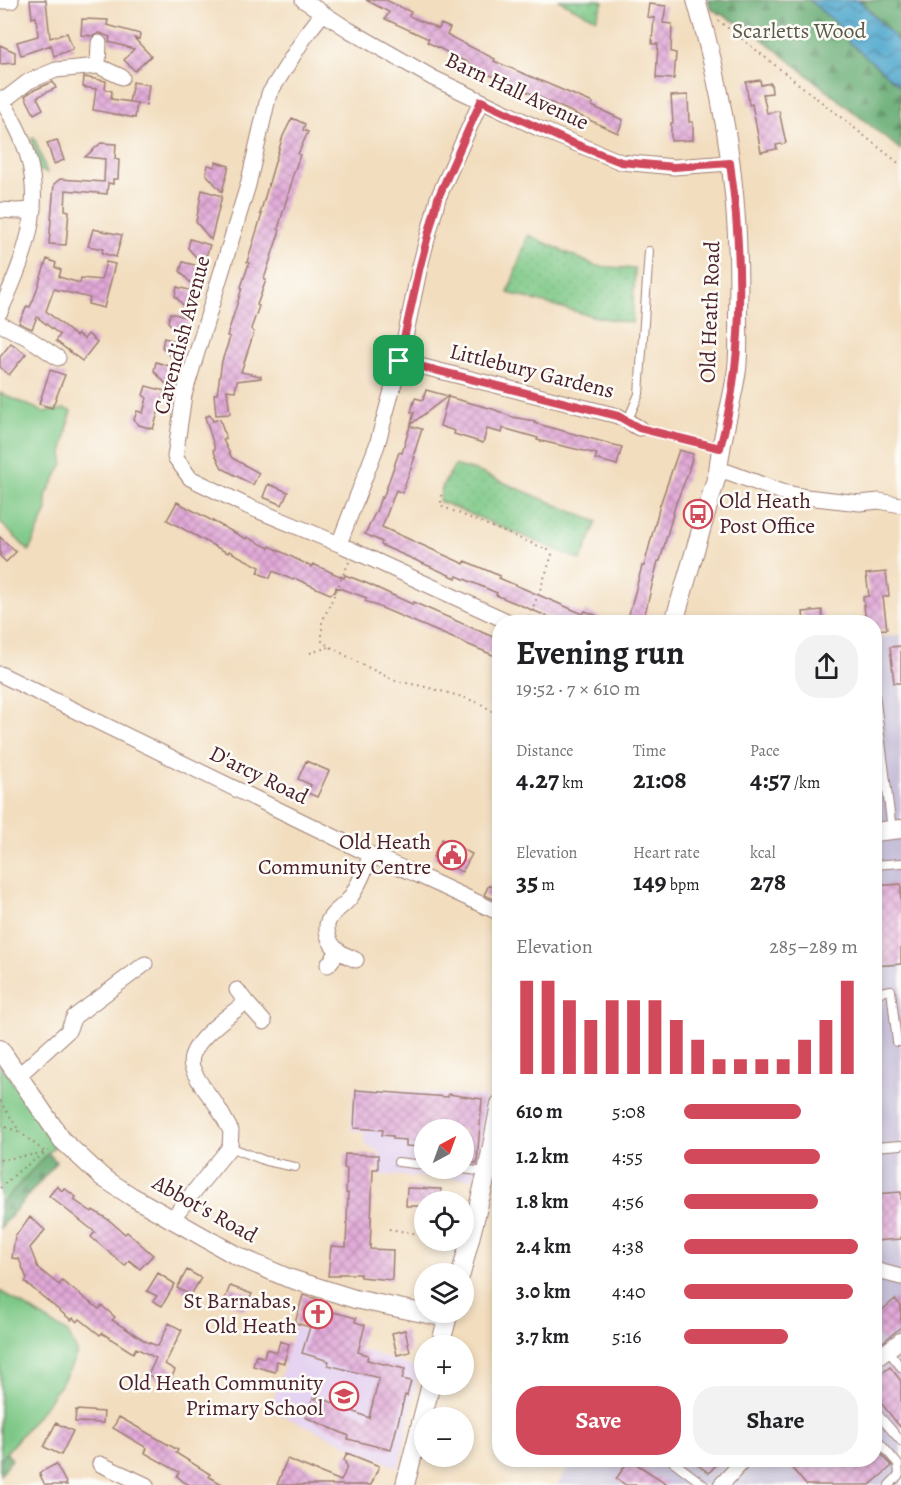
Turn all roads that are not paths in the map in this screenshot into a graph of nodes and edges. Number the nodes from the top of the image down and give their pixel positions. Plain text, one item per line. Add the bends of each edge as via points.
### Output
1 (11, 0) edge
2 (303, 0) edge
3 (0, 1) edge
4 (698, 8) edge
5 (323, 14) junction
6 (99, 43) dead end
7 (98, 66) junction
8 (122, 77) dead end
9 (1, 100) edge
10 (481, 101) junction
11 (730, 163) junction
12 (0, 210) edge
13 (34, 210) junction
14 (650, 251) dead end
15 (0, 312) edge
16 (0, 324) edge
17 (58, 358) dead end
18 (399, 361) junction
19 (633, 425) joint
20 (718, 472) junction
21 (901, 505) edge
22 (339, 544) junction
23 (494, 615) edge
24 (676, 615) edge
25 (0, 674) edge
26 (882, 763) edge
27 (889, 830) edge
28 (371, 855) junction
29 (901, 863) edge
30 (882, 864) edge
31 (492, 909) edge
32 (337, 951) junction
33 (356, 960) dead end
34 (145, 964) dead end
35 (328, 965) dead end
36 (882, 992) edge
37 (264, 1022) dead end
38 (901, 1042) edge
39 (0, 1049) edge
40 (18, 1076) junction
41 (901, 1145) edge
42 (492, 1146) edge
43 (882, 1146) edge
44 (230, 1147) junction
45 (398, 1162) dead end
46 (414, 1164) edge
47 (295, 1167) dead end
48 (474, 1170) edge
49 (487, 1172) junction
50 (171, 1220) junction
51 (464, 1263) edge
52 (882, 1271) edge
53 (901, 1277) edge
54 (414, 1309) edge
55 (901, 1340) edge
56 (888, 1351) junction
57 (882, 1355) edge
58 (901, 1367) edge
59 (428, 1395) edge
60 (882, 1419) edge
61 (901, 1441) edge
62 (882, 1445) edge
63 (100, 1464) dead end
64 (680, 1467) edge
65 (738, 1467) edge
66 (146, 1485) edge
67 (405, 1485) edge
68 (704, 1485) edge
69 (721, 1485) edge
70 (889, 1485) edge

1 - 3 street
2 - 5 street, Barn Hall Avenue
4 - 11 street, Old Heath Road via 724,117
5 - 10 street, Barn Hall Avenue via 433,78
5 - 22 street, Cavendish Avenue via 270,94 248,185 184,395 175,457 190,478
6 - 7 street
7 - 8 street
7 - 9 street via 56,70 29,81
9 - 13 street via 31,164
10 - 11 street, Barn Hall Avenue via 621,162 674,167
10 - 18 street via 438,198
11 - 20 street, Old Heath Road via 739,288 737,368
12 - 13 street
13 - 15 street via 25,247
14 - 19 lane
16 - 17 street via 37,351
18 - 19 street, Littlebury Gardens via 618,416
18 - 22 street via 377,445
20 - 21 street via 806,497
20 - 24 street, Old Heath Road
22 - 23 street, Cavendish Avenue
25 - 28 street, D'arcy Road
26 - 27 lane
28 - 31 street, D'arcy Road
28 - 32 street via 350,898 327,924
29 - 30 lane
32 - 33 street
32 - 35 street
34 - 40 street via 74,1017 68,1031
36 - 38 lane via 891,990 897,1042
37 - 44 street via 242,996 193,1054 191,1065 231,1131
39 - 40 street, Abbot's Road
40 - 50 street, Abbot's Road via 62,1140 102,1177
41 - 43 lane
42 - 49 street
44 - 47 lane
44 - 50 street
45 - 46 lane
48 - 49 lane
49 - 51 street
50 - 54 street, Abbot's Road via 288,1278 355,1299
52 - 53 street
55 - 56 street
56 - 57 street
56 - 58 lane
59 - 67 street
60 - 61 lane
62 - 70 lane via 898,1464 899,1474
63 - 66 street
64 - 68 lane
65 - 69 street

